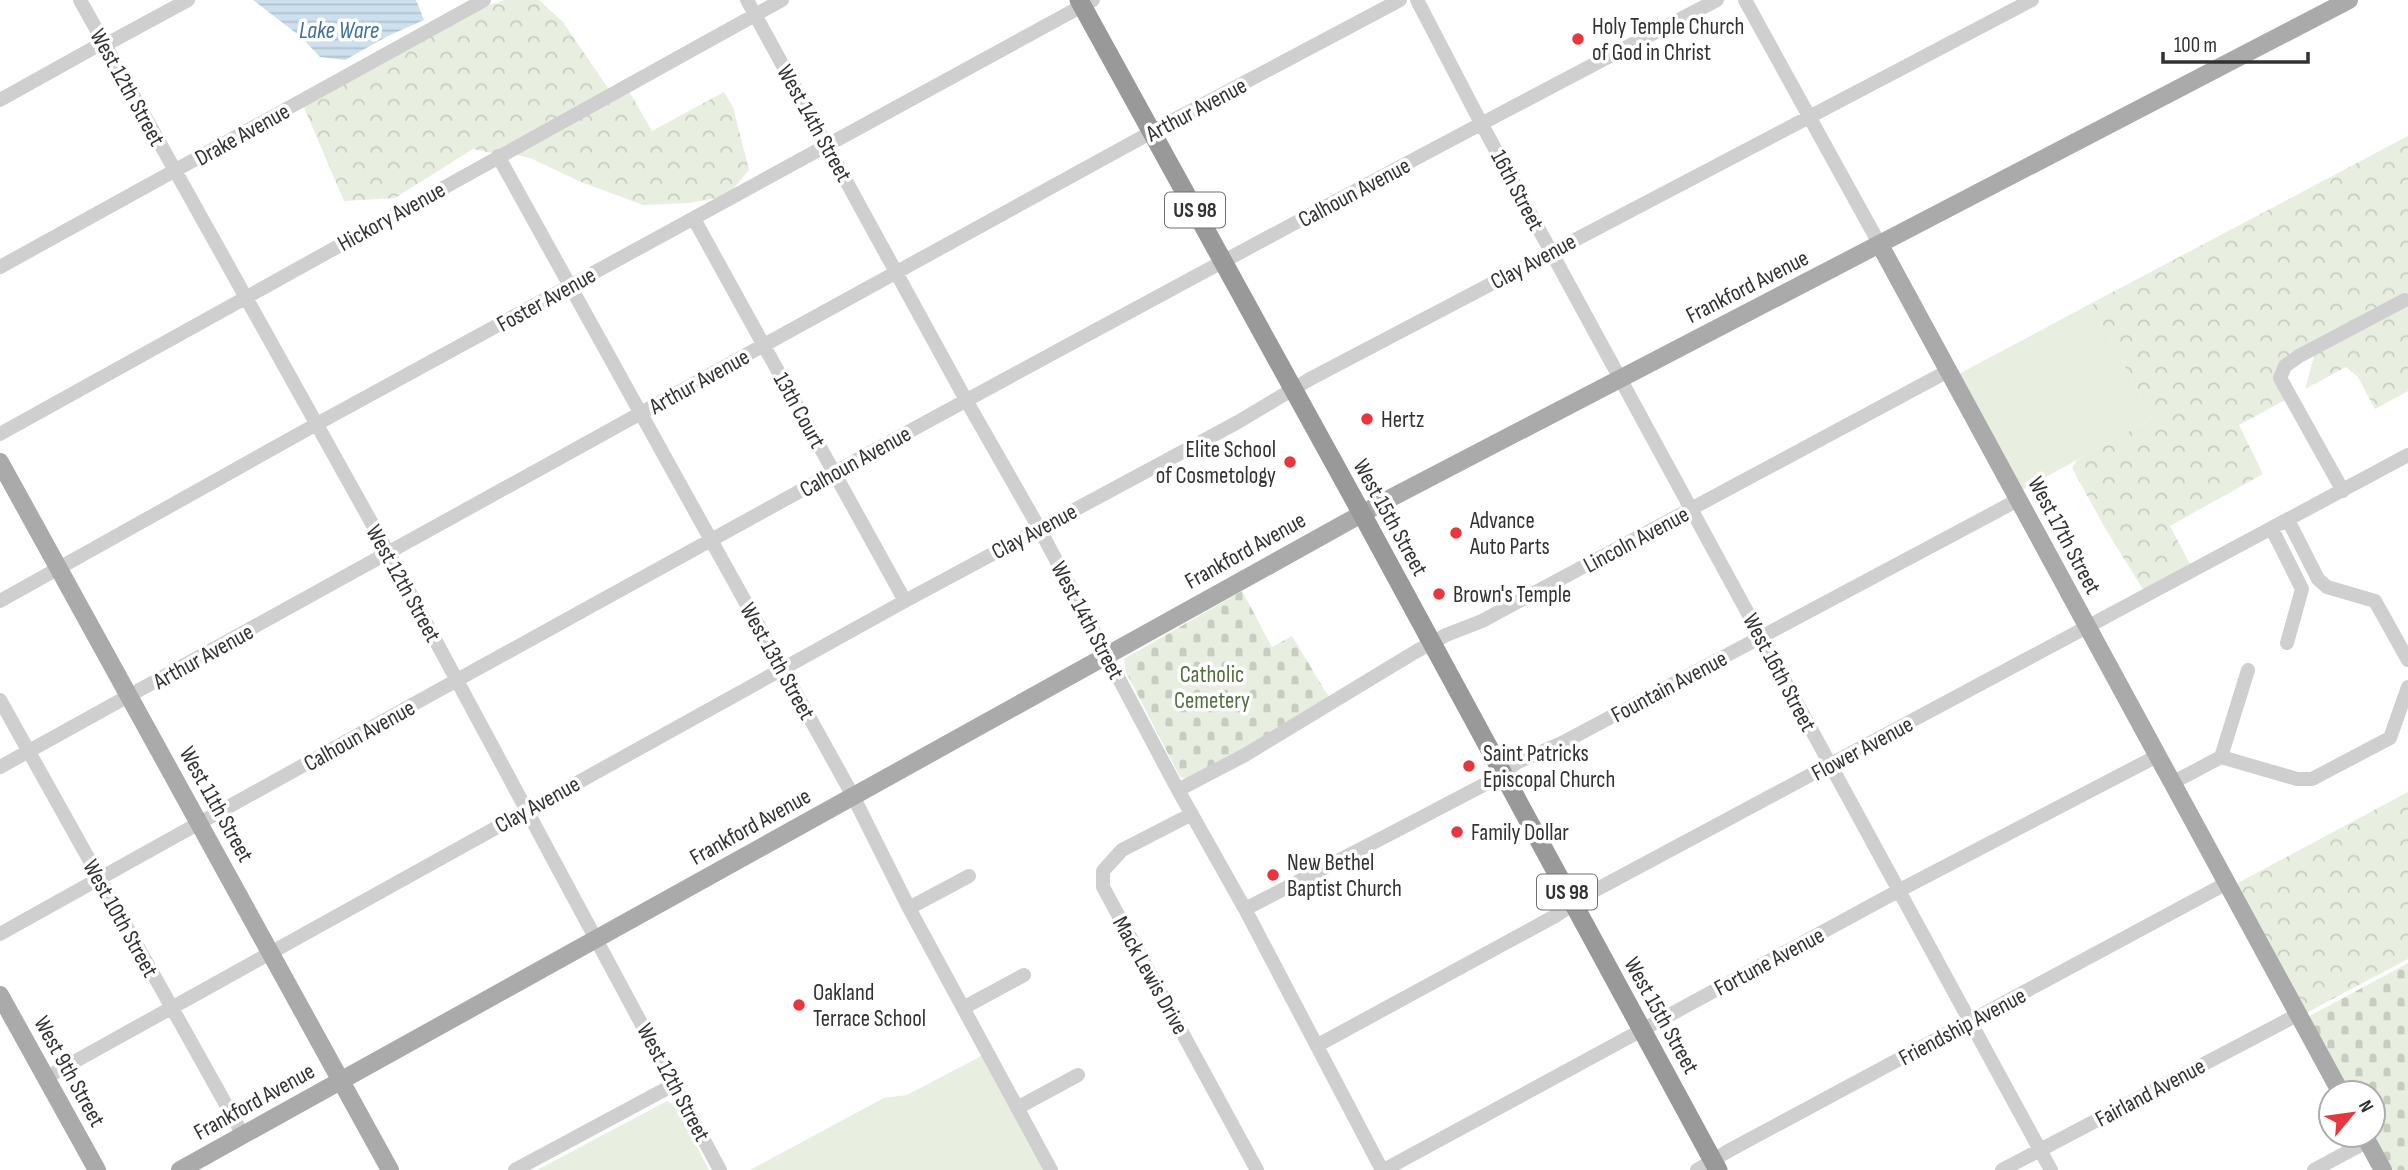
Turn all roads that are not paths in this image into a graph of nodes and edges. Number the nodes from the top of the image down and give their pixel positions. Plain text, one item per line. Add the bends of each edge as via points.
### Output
1 (80, 0) edge
2 (188, 0) edge
3 (484, 0) edge
4 (747, 0) edge
5 (782, 0) edge
6 (1400, 0) edge
7 (1417, 0) edge
8 (1717, 0) edge
9 (1745, 0) edge
10 (2032, 0) edge
11 (2348, 0) edge
12 (1085, 2) edge
13 (755, 15) junction
14 (104, 44) junction
15 (0, 100) edge
16 (1809, 117) junction
17 (1481, 123) junction
18 (1152, 133) junction
19 (828, 145) junction
20 (498, 156) junction
21 (174, 171) junction
22 (694, 219) junction
23 (1880, 245) junction
24 (1551, 251) junction
25 (1223, 261) junction
26 (0, 267) edge
27 (896, 272) junction
28 (570, 286) junction
29 (244, 298) junction
30 (2405, 300) dead end
31 (764, 345) junction
32 (1948, 371) junction
33 (1621, 379) junction
34 (1293, 390) junction
35 (966, 400) junction
36 (640, 413) junction
37 (315, 425) junction
38 (0, 434) edge
39 (2408, 455) edge
40 (0, 462) edge
41 (834, 472) junction
42 (2343, 491) junction
43 (2018, 500) junction
44 (1692, 508) junction
45 (1362, 514) junction
46 (2288, 520) junction
47 (1039, 528) junction
48 (2272, 529) junction
49 (711, 540) junction
50 (389, 554) junction
51 (59, 568) junction
52 (0, 601) edge
53 (905, 601) junction
54 (2087, 627) junction
55 (1761, 636) junction
56 (1432, 642) junction
57 (2287, 643) dead end
58 (1107, 655) junction
59 (2408, 660) edge
60 (783, 670) junction
61 (2248, 670) dead end
62 (458, 680) junction
63 (2408, 687) edge
64 (130, 696) junction
65 (0, 700) edge
66 (28, 751) junction
67 (2157, 756) junction
68 (2221, 757) junction
69 (1830, 765) junction
70 (0, 768) edge
71 (1502, 772) junction
72 (2172, 783) junction
73 (1178, 790) junction
74 (853, 796) junction
75 (528, 809) junction
76 (1192, 814) junction
77 (200, 824) junction
78 (969, 876) dead end
79 (99, 879) junction
80 (2227, 883) junction
81 (1898, 891) junction
82 (1574, 904) junction
83 (909, 908) junction
84 (1245, 909) junction
85 (0, 934) edge
86 (597, 938) junction
87 (271, 952) junction
88 (1024, 975) dead end
89 (0, 995) edge
90 (171, 1008) junction
91 (963, 1008) junction
92 (2299, 1014) junction
93 (1970, 1021) junction
94 (1642, 1029) junction
95 (1318, 1045) junction
96 (1078, 1075) dead end
97 (46, 1077) junction
98 (2334, 1079) edge
99 (342, 1080) junction
100 (675, 1084) junction
101 (1017, 1108) junction
102 (243, 1135) junction
103 (2348, 1149) edge
104 (2372, 1149) edge
105 (2040, 1150) junction
106 (191, 1167) edge
107 (1710, 1167) edge
108 (97, 1170) edge
109 (390, 1170) edge
110 (515, 1170) edge
111 (720, 1170) edge
112 (1051, 1170) edge
113 (1257, 1170) edge
114 (1383, 1170) edge
115 (2002, 1170) edge
116 (2051, 1170) edge
117 (2314, 1170) edge
118 (2383, 1170) edge

1 - 14 street, West 12th Street
2 - 14 street
3 - 21 street, Drake Avenue
4 - 13 street, West 14th Street
5 - 13 street, Hickory Avenue
6 - 18 street, Arthur Avenue
7 - 17 street, 16th Street
8 - 17 street, Calhoun Avenue
9 - 16 street, West 17th Street
10 - 16 street, Clay Avenue
11 - 23 main road, Frankford Avenue
12 - 18 highway, West 15th Street / US 98
12 - 19 street, Foster Avenue
13 - 19 street, West 14th Street
13 - 20 street, Hickory Avenue
14 - 15 street
14 - 21 street, West 12th Street
16 - 23 street, West 17th Street
16 - 24 street, Clay Avenue
17 - 24 street, 16th Street
17 - 25 street, Calhoun Avenue
18 - 25 highway, West 15th Street / US 98
18 - 27 street, Arthur Avenue
19 - 22 street, Foster Avenue
19 - 27 street, West 14th Street
20 - 28 street, West 13th Street
20 - 29 street, Hickory Avenue
21 - 26 street, Drake Avenue
21 - 29 street, West 12th Street
22 - 28 street, Foster Avenue
22 - 31 street, 13th Court
23 - 32 main road, West 17th Street
23 - 33 main road, Frankford Avenue
24 - 33 street, 16th Street
24 - 34 street, Clay Avenue
25 - 34 highway, West 15th Street / US 98
25 - 35 street, Calhoun Avenue
27 - 31 street, Arthur Avenue
27 - 35 street, West 14th Street
28 - 36 street, West 13th Street
28 - 37 street, Foster Avenue
29 - 37 street, West 12th Street
29 - 38 street, Hickory Avenue
30 - 42 street via 2299,356 2285,366 2280,379
31 - 36 street, Arthur Avenue
31 - 41 street, 13th Court
32 - 43 main road, West 17th Street
32 - 44 street, Lincoln Avenue
33 - 44 street, West 16th Street
33 - 45 main road, Frankford Avenue
34 - 45 highway, West 15th Street / US 98
34 - 47 street, Clay Avenue
35 - 41 street, Calhoun Avenue
35 - 47 street, West 14th Street
36 - 49 street, West 13th Street
36 - 50 street, Arthur Avenue
37 - 50 street, West 12th Street
37 - 51 street, Foster Avenue
39 - 42 street, Flower Avenue
40 - 51 main road, West 11th Street
41 - 49 street, Calhoun Avenue
41 - 53 street, 13th Court
42 - 46 street, Flower Avenue
43 - 54 main road, West 17th Street
43 - 55 street, Fountain Avenue
44 - 55 street, West 16th Street
44 - 56 street, Lincoln Avenue via 1482,621
45 - 56 highway, West 15th Street / US 98
45 - 58 main road, Frankford Avenue
46 - 48 street, Flower Avenue
46 - 59 street via 2318,579 2327,587 2375,601
47 - 53 street, Clay Avenue
47 - 58 street, West 14th Street
48 - 54 street, Flower Avenue
48 - 57 street via 2302,589
49 - 60 street, West 13th Street
49 - 62 street, Calhoun Avenue
50 - 62 street, West 12th Street
50 - 64 street, Arthur Avenue
51 - 52 street, Foster Avenue
51 - 64 main road, West 11th Street
53 - 60 street, Clay Avenue
54 - 67 main road, West 17th Street
54 - 69 street, Flower Avenue
55 - 69 street, West 16th Street
55 - 71 street, Fountain Avenue
56 - 71 highway, West 15th Street / US 98
56 - 73 street, Lincoln Avenue
58 - 73 street, West 14th Street
58 - 74 main road, Frankford Avenue
60 - 74 street, West 13th Street
60 - 75 street, Clay Avenue
61 - 68 street
62 - 75 street, West 12th Street
62 - 77 street, Calhoun Avenue
63 - 68 street via 2390,738 2312,779 2297,779
64 - 66 street, Arthur Avenue
64 - 77 main road, West 11th Street
65 - 66 street, West 10th Street
66 - 70 street, Arthur Avenue
66 - 79 street, West 10th Street
67 - 72 main road, West 17th Street
67 - 81 street, Fortune Avenue
68 - 72 street
69 - 81 street, West 16th Street
69 - 82 street, Flower Avenue
71 - 82 highway, West 15th Street / US 98
71 - 84 street, Fountain Avenue
72 - 80 main road, West 17th Street
73 - 76 street, West 14th Street
74 - 83 street, West 13th Street
74 - 86 main road, Frankford Avenue
75 - 86 street, West 12th Street
75 - 87 street, Clay Avenue
76 - 84 street, West 14th Street
76 - 113 street, Mack Lewis Drive via 1122,850 1103,871 1103,887
77 - 79 street, Calhoun Avenue
77 - 87 main road, West 11th Street
78 - 83 street
79 - 85 street, Calhoun Avenue
79 - 90 street, West 10th Street
80 - 92 main road, West 17th Street
80 - 93 street, Friendship Avenue
81 - 93 street, West 16th Street
81 - 94 street, Fortune Avenue
82 - 94 highway, West 15th Street / US 98
82 - 95 street, Flower Avenue
83 - 91 street, West 13th Street
84 - 95 street, West 14th Street
86 - 99 main road, Frankford Avenue
86 - 100 street, West 12th Street
87 - 90 street, Clay Avenue
87 - 99 main road, West 11th Street
88 - 91 street
89 - 97 main road, West 9th Street
90 - 97 street, Clay Avenue
90 - 102 street, West 10th Street
91 - 101 street, West 13th Street
92 - 98 main road, West 17th Street
92 - 105 street, Fairland Avenue
93 - 105 street, West 16th Street
93 - 107 street, Friendship Avenue
94 - 107 highway, West 15th Street / US 98
94 - 114 street, Fortune Avenue
95 - 114 street, West 14th Street
96 - 101 street
97 - 108 main road, West 9th Street
99 - 102 main road, Frankford Avenue
99 - 109 main road, West 11th Street
100 - 110 street
100 - 111 street, West 12th Street
101 - 112 street, West 13th Street
102 - 106 main road, Frankford Avenue
103 - 117 street
104 - 118 main road
105 - 115 street, Fairland Avenue
105 - 116 street

